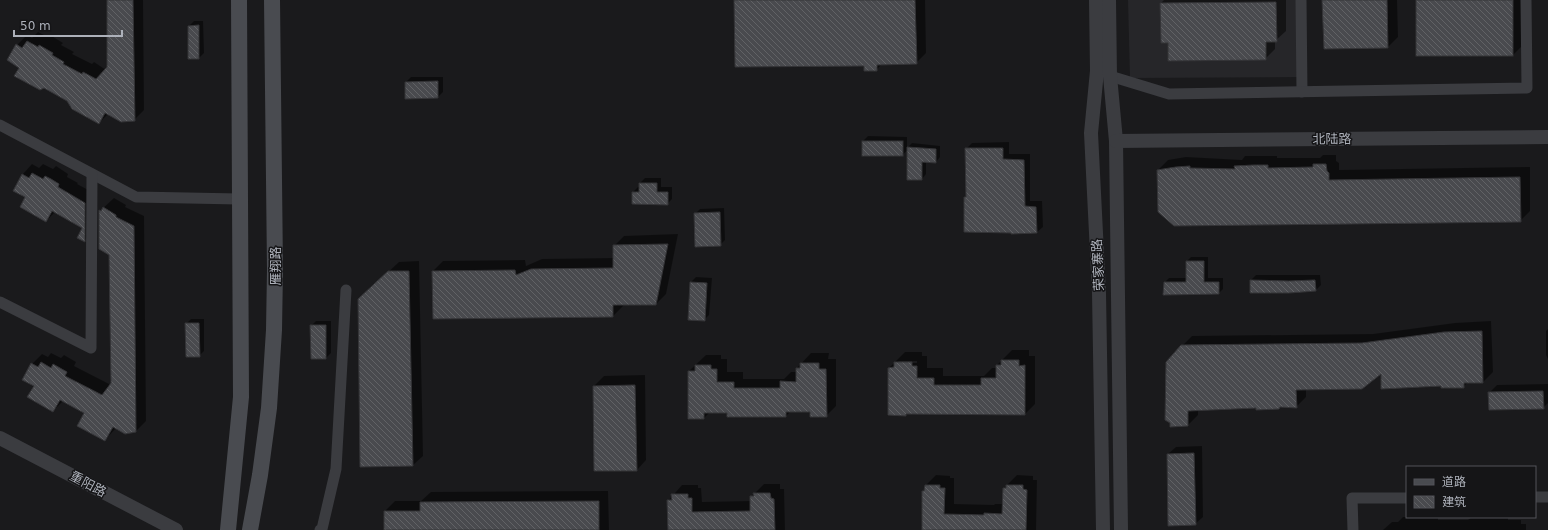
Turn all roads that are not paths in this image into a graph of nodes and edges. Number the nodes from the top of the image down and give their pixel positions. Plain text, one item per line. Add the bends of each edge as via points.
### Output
1 (239, 0) edge
2 (272, 0) edge
3 (1096, 0) edge
4 (1109, 0) edge
5 (1301, 0) edge
6 (1526, 0) edge
7 (1110, 76) junction
8 (1302, 92) junction
9 (0, 125) edge
10 (1548, 137) edge
11 (1116, 141) junction
12 (92, 174) junction
13 (239, 199) junction
14 (346, 290) dead end
15 (0, 302) edge
16 (0, 438) edge
17 (1536, 497) edge
18 (1548, 497) edge
19 (1406, 498) edge
20 (176, 530) edge
21 (228, 530) edge
22 (250, 530) edge
23 (320, 530) edge
24 (1103, 530) edge
25 (1121, 530) edge
26 (1353, 530) edge

1 - 13 main road
2 - 22 main road, 雁翔路 via 274,330 269,408
3 - 24 street, 荣家寨路 via 1097,71 1092,133 1099,292
4 - 7 street, 荣家寨路
5 - 8 street
6 - 8 street via 1527,88
7 - 8 street via 1169,94
7 - 11 street, 荣家寨路
9 - 12 street
10 - 11 street, 北陆路
11 - 25 street, 荣家寨路
12 - 13 street via 136,197
12 - 15 street via 91,348
13 - 21 main road via 241,397
14 - 23 street via 336,469
16 - 20 street, 重阳路
17 - 18 street
19 - 26 street via 1352,498

